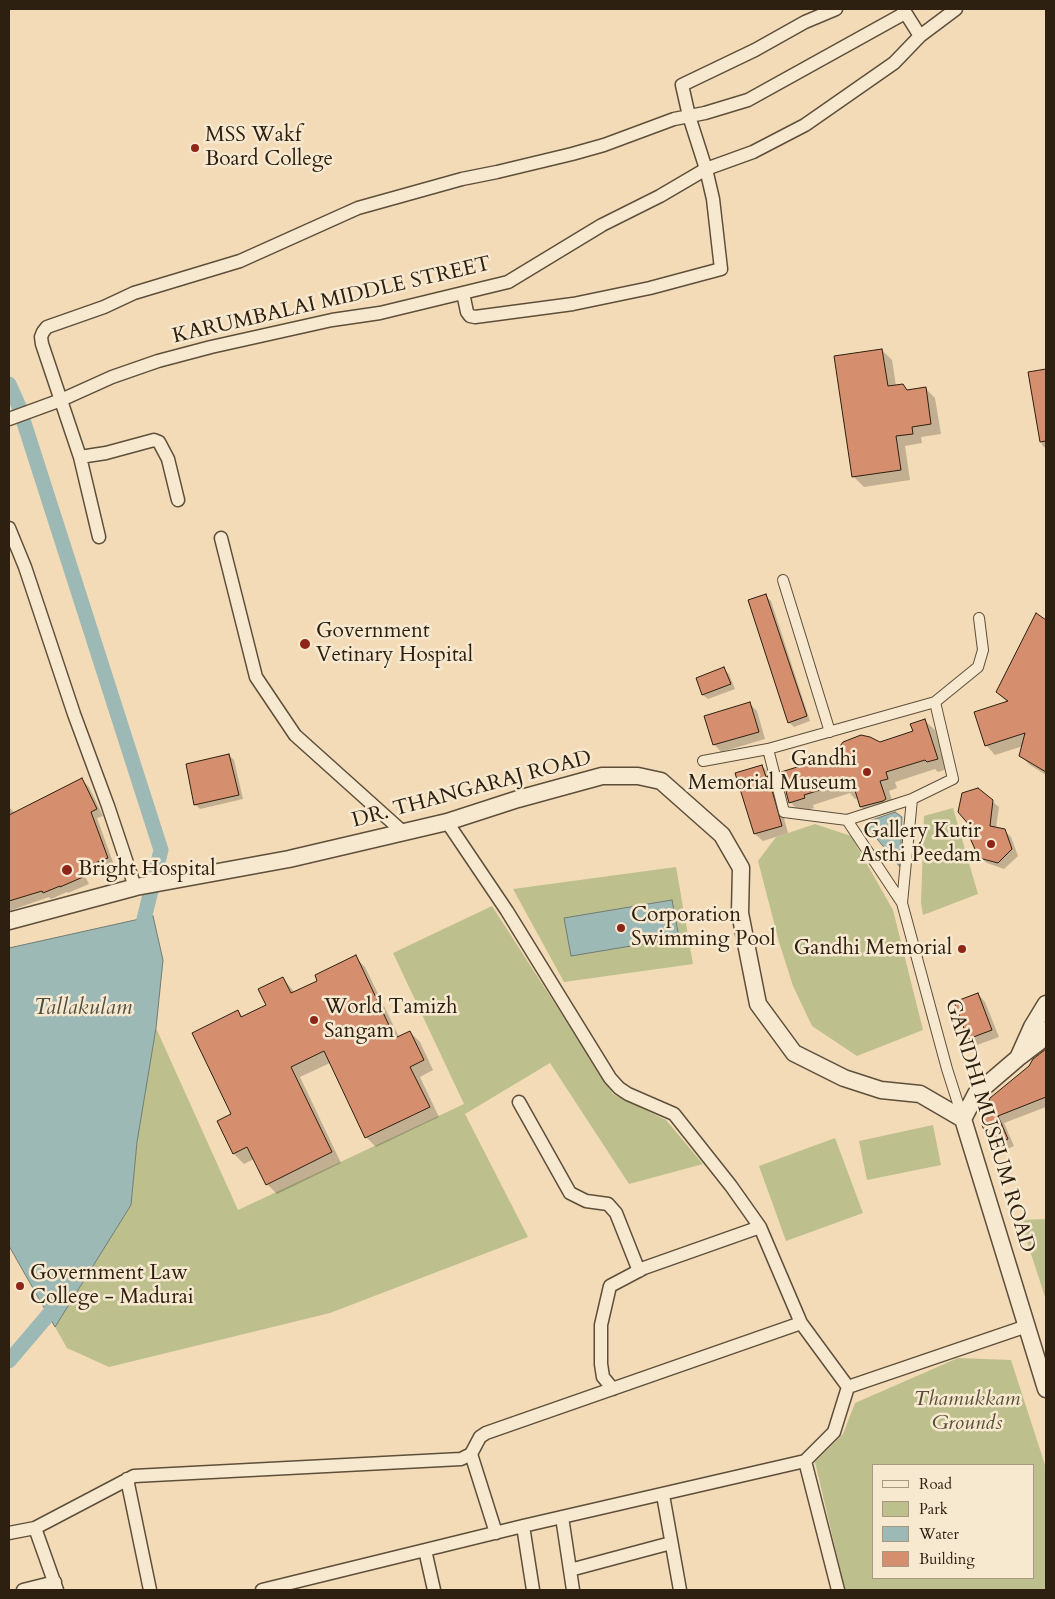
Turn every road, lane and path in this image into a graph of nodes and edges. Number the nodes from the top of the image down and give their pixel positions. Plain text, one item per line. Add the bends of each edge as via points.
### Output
1 (836, 9) edge
2 (956, 9) edge
3 (904, 11) edge
4 (920, 36) junction
5 (689, 116) junction
6 (706, 169) junction
7 (463, 293) junction
8 (60, 400) junction
9 (11, 418) edge
10 (80, 458) junction
11 (178, 500) dead end
12 (10, 532) edge
13 (99, 537) dead end
14 (221, 538) dead end
15 (783, 580) dead end
16 (979, 618) dead end
17 (935, 702) junction
18 (830, 732) junction
19 (768, 749) junction
20 (703, 761) dead end
21 (912, 800) junction
22 (847, 820) junction
23 (447, 822) junction
24 (403, 832) junction
25 (135, 887) junction
26 (902, 903) junction
27 (9, 920) edge
28 (1046, 1004) edge
29 (1046, 1030) edge
30 (1018, 1058) junction
31 (520, 1102) dead end
32 (963, 1119) junction
33 (760, 1227) junction
34 (639, 1271) junction
35 (801, 1323) junction
36 (1027, 1326) junction
37 (848, 1387) junction
38 (613, 1389) junction
39 (1046, 1389) edge
40 (471, 1454) junction
41 (806, 1462) junction
42 (127, 1479) junction
43 (662, 1495) junction
44 (562, 1517) junction
45 (523, 1526) junction
46 (35, 1528) junction
47 (9, 1533) edge
48 (496, 1533) junction
49 (672, 1544) junction
50 (425, 1550) junction
51 (570, 1570) junction
52 (56, 1586) edge
53 (23, 1590) edge
54 (150, 1590) edge
55 (262, 1590) edge
56 (434, 1590) edge
57 (533, 1590) edge
58 (573, 1590) edge
59 (680, 1590) edge
60 (838, 1590) edge

1 - 5 street via 682,85
2 - 4 street, KARUMBALAI MIDDLE STREET
3 - 4 street
3 - 5 street via 748,100
4 - 6 street, KARUMBALAI MIDDLE STREET via 894,63 805,125 753,152
5 - 6 street
5 - 8 street via 572,154 462,179 358,208 240,261 134,293 47,327 41,337
6 - 7 street, KARUMBALAI MIDDLE STREET via 602,225 508,282
6 - 7 street via 721,269 573,304 475,317 466,312
7 - 8 street, KARUMBALAI MIDDLE STREET via 158,361
8 - 9 street, KARUMBALAI MIDDLE STREET
8 - 10 street
10 - 11 street via 154,440 159,442 168,460
10 - 13 street
12 - 25 street
14 - 24 street via 256,677 295,735
15 - 18 street
16 - 17 street via 984,650 978,667
17 - 18 street
17 - 21 street via 953,779
18 - 19 street
19 - 20 street
19 - 22 street via 784,812
21 - 22 street
21 - 26 street, GANDHI MUSEUM ROAD
22 - 26 street, GANDHI MUSEUM ROAD
23 - 24 street, DR. THANGARAJ ROAD
23 - 32 street, DR. THANGARAJ ROAD via 602,776 638,776 661,781 722,835 741,868 740,913 758,1004 794,1053 844,1078 881,1090 920,1094
23 - 33 street via 507,911 610,1078 628,1094 674,1114 732,1186
24 - 25 street, DR. THANGARAJ ROAD via 289,859
25 - 27 street, DR. THANGARAJ ROAD
26 - 32 street, GANDHI MUSEUM ROAD
28 - 30 street
29 - 30 street via 1039,1042
30 - 32 street via 976,1094
31 - 34 street via 570,1193 586,1201 608,1204 616,1213
32 - 36 street, GANDHI MUSEUM ROAD
33 - 34 street
33 - 35 street
34 - 38 street via 610,1286 601,1325 603,1378
35 - 37 street
35 - 38 street
36 - 37 street
36 - 39 street, GANDHI MUSEUM ROAD
37 - 41 street via 834,1432
38 - 40 street via 486,1433 480,1437
40 - 42 street via 461,1459 134,1476
40 - 48 street
41 - 43 street
41 - 60 street
42 - 46 street
42 - 54 street
43 - 44 street
43 - 49 street
44 - 45 street
44 - 51 street
45 - 48 street
45 - 57 street
46 - 47 street
46 - 52 street
48 - 50 street
49 - 51 street
49 - 59 street
50 - 55 street
50 - 56 street
51 - 58 street
52 - 53 street

